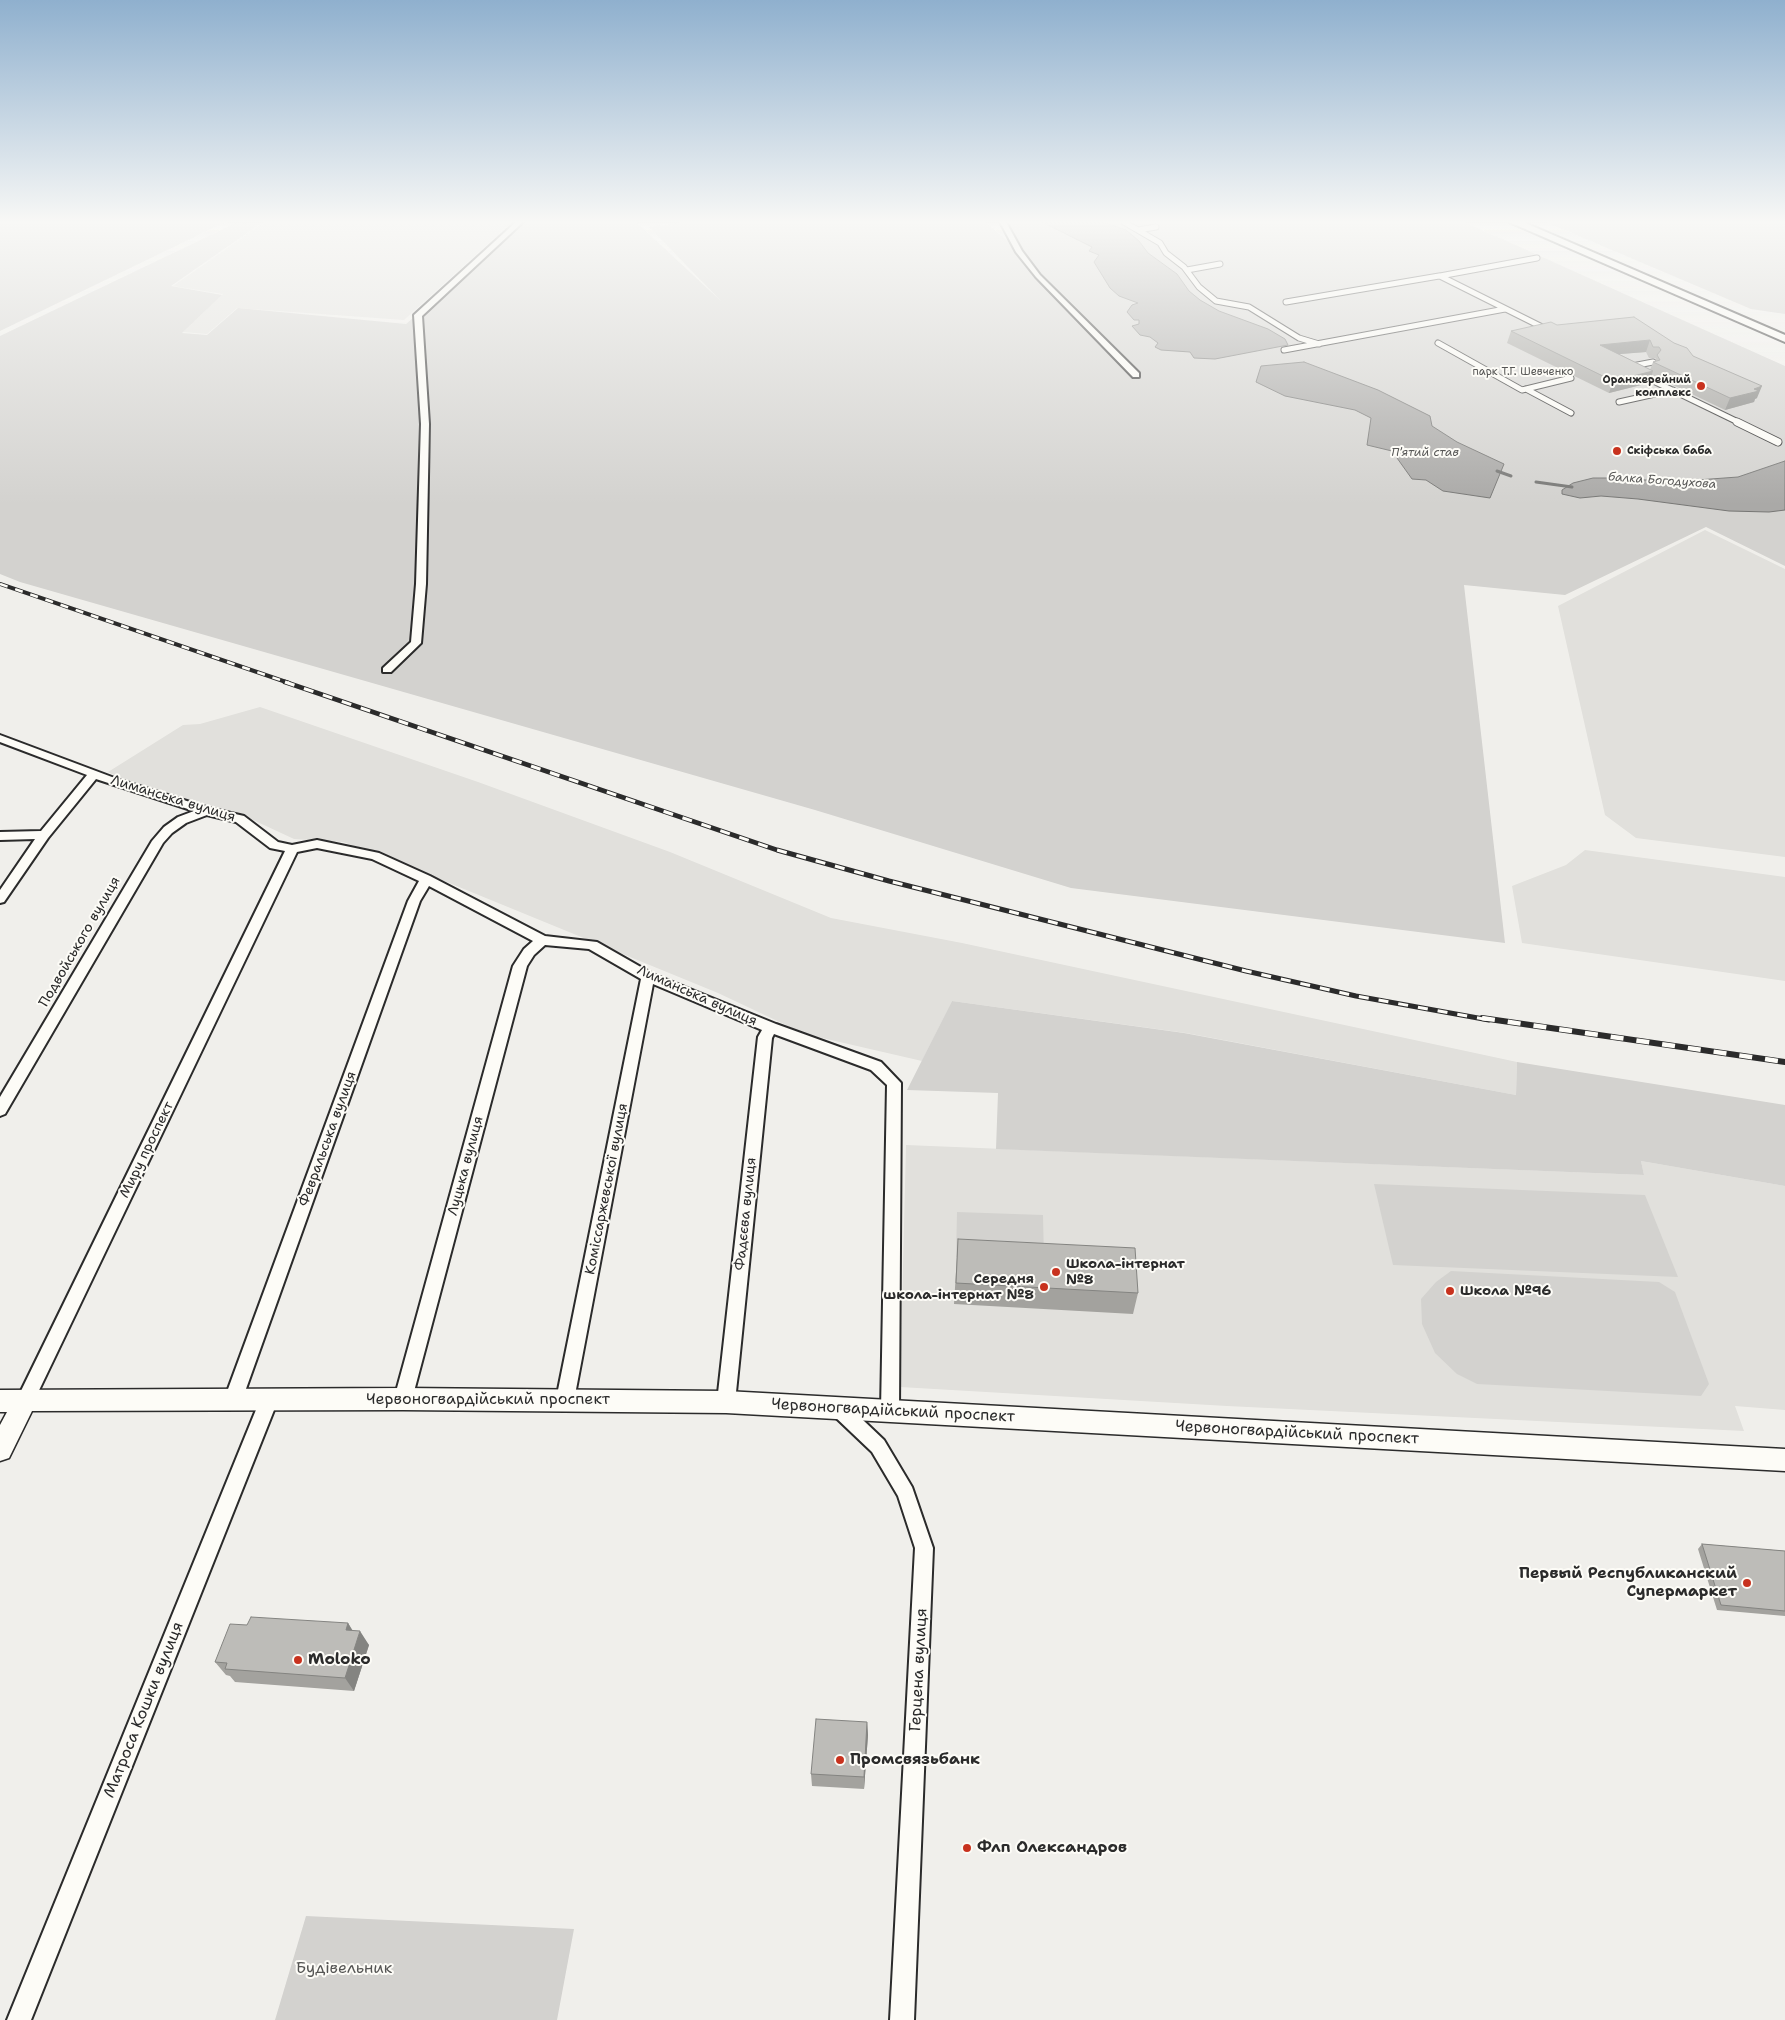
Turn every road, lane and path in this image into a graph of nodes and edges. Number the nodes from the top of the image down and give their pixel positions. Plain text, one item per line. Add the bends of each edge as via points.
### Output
1 (418, 316) edge
2 (1078, 316) edge
3 (1264, 316) edge
4 (1466, 316) edge
5 (1520, 316) edge
6 (1732, 316) edge
7 (1753, 316) edge
8 (1546, 329) edge
9 (1785, 330) edge
10 (1298, 338) junction
11 (1785, 339) edge
12 (1438, 343) dead end
13 (1319, 344) junction
14 (1294, 348) junction
15 (1284, 350) dead end
16 (1653, 362) edge
17 (1136, 375) dead end
18 (1571, 378) dead end
19 (1526, 389) junction
20 (1673, 390) junction
21 (1619, 402) dead end
22 (1571, 413) dead end
23 (1780, 442) dead end
24 (387, 670) dead end
25 (0, 738) edge
26 (94, 774) junction
27 (206, 812) junction
28 (44, 835) junction
29 (0, 836) edge
30 (292, 849) junction
31 (426, 878) junction
32 (0, 899) edge
33 (542, 940) junction
34 (648, 977) junction
35 (771, 1028) junction
36 (0, 1110) edge
37 (403, 1399) junction
38 (233, 1400) junction
39 (269, 1400) junction
40 (565, 1400) junction
41 (0, 1401) edge
42 (25, 1401) junction
43 (726, 1402) junction
44 (838, 1408) junction
45 (890, 1410) junction
46 (0, 1450) edge
47 (1785, 1460) edge
48 (19, 2020) edge
49 (902, 2020) edge

1 - 24 street via 424,424 421,584 416,644
2 - 17 street
3 - 10 street
4 - 13 street
5 - 8 street
6 - 11 main road
7 - 9 main road
10 - 13 street
10 - 14 street
12 - 19 street via 1522,390
13 - 14 street
14 - 15 street
16 - 20 street via 1624,366
18 - 19 street
19 - 22 street
20 - 21 street
20 - 23 street
25 - 26 street, Лиманська вулиця
26 - 27 street, Лиманська вулиця
26 - 28 street
27 - 30 street, Лиманська вулиця via 240,819 274,845
27 - 36 street, Подвойського вулиця via 182,820 158,841
28 - 29 street
28 - 32 street
30 - 31 street, Лиманська вулиця via 317,844 342,848 375,856
30 - 42 street, Миру проспект
31 - 33 street, Лиманська вулиця
31 - 38 street, Февральська вулиця via 414,902
33 - 34 street, Лиманська вулиця via 592,945
33 - 37 street, Луцька вулиця via 528,952 520,966
34 - 35 street, Лиманська вулиця
34 - 40 street, Коміссаржевської вулиця
35 - 43 street, Фадєєва вулиця via 765,1037
35 - 45 street, Лиманська вулиця via 876,1066 894,1084
37 - 39 main road, Червоногвардійський проспект
37 - 40 main road, Червоногвардійський проспект
38 - 39 main road, Червоногвардійський проспект
38 - 42 main road, Червоногвардійський проспект
39 - 48 street, Матроса Кошки вулиця
40 - 43 main road, Червоногвардійський проспект
41 - 42 main road, Червоногвардійський проспект
42 - 46 main road, Миру проспект
43 - 44 main road, Червоногвардійський проспект
44 - 45 main road, Червоногвардійський проспект
44 - 49 street, Герцена вулиця via 878,1446 906,1493 924,1548
45 - 47 main road, Червоногвардійський проспект

